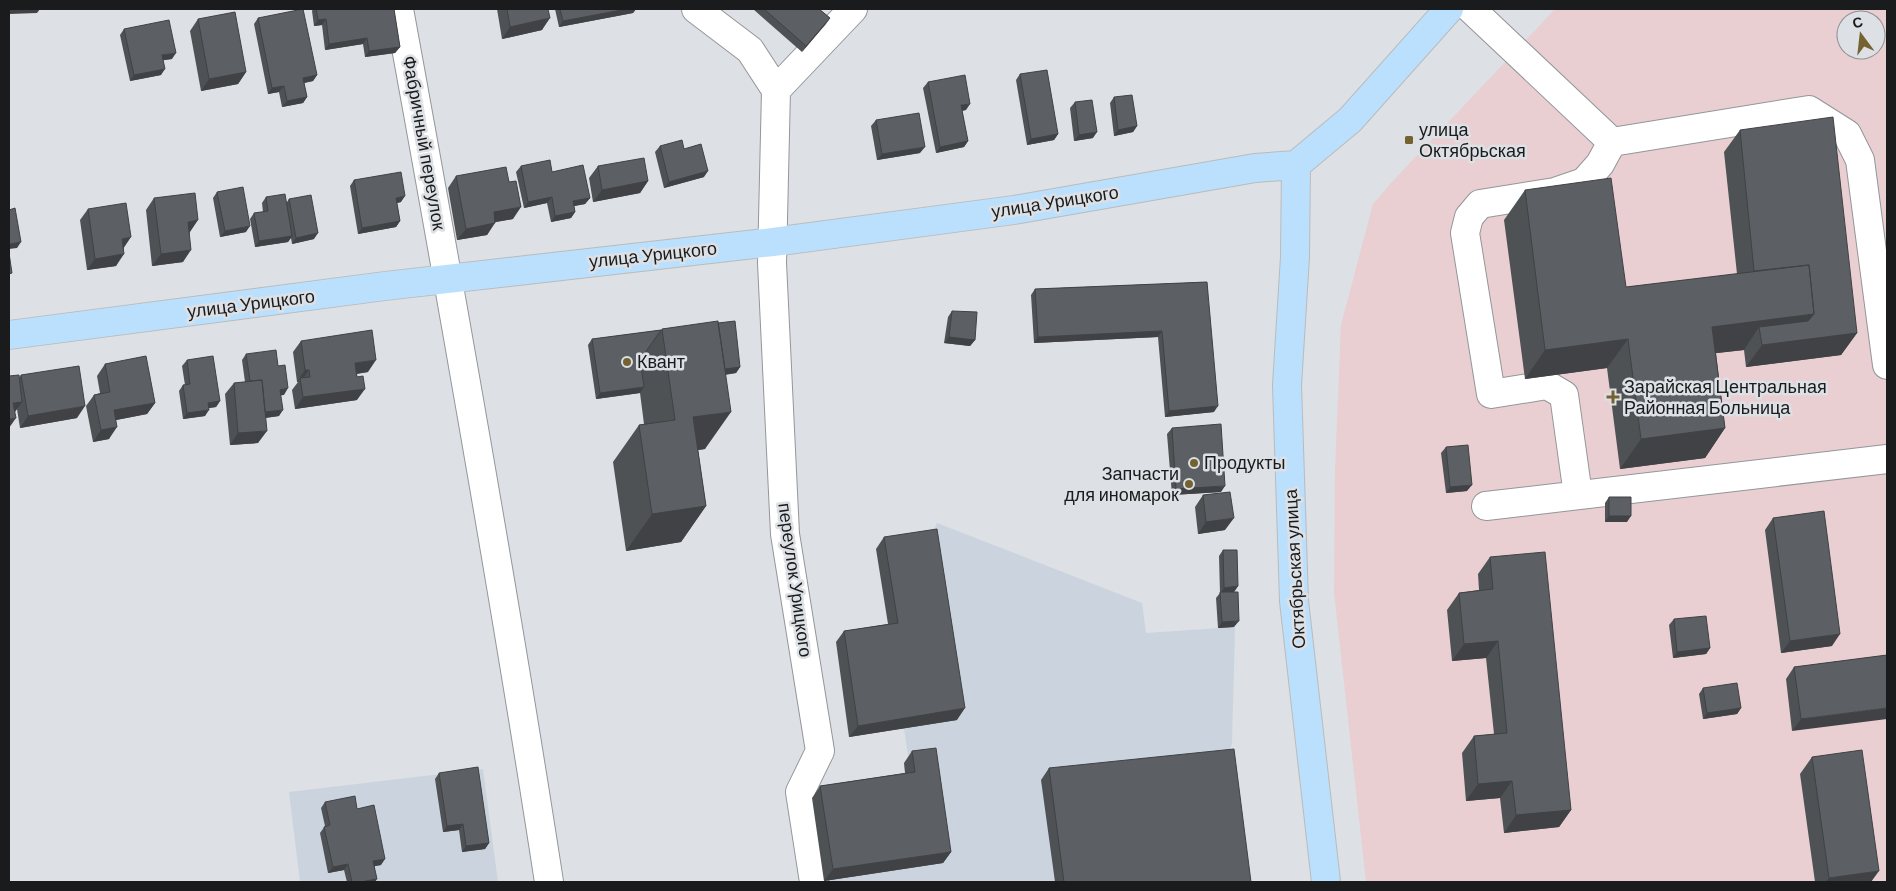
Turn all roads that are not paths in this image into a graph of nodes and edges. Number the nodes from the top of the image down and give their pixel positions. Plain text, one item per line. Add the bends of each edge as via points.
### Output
1 (399, 9) edge
2 (696, 9) edge
3 (853, 9) edge
4 (1449, 9) edge
5 (1471, 9) edge
6 (776, 90) junction
7 (1612, 142) junction
8 (1296, 165) junction
9 (773, 242) junction
10 (448, 278) junction
11 (9, 335) edge
12 (1887, 365) edge
13 (1887, 465) edge
14 (1578, 495) junction
15 (1486, 506) dead end
16 (549, 882) edge
17 (814, 882) edge
18 (1326, 882) edge

1 - 10 street, Фабричный переулок
2 - 6 street via 750,50
3 - 6 street
4 - 8 main road via 1350,120
5 - 7 street
6 - 9 street, переулок Урицкого
7 - 12 street via 1809,110 1847,134 1860,160
7 - 14 street via 1600,164 1584,182 1555,192 1480,204 1469,217 1465,233 1491,394 1547,385 1564,395
8 - 9 main road, улица Урицкого via 1255,168 1014,210
8 - 18 main road, Октябрьская улица via 1288,385 1294,601
9 - 10 main road, улица Урицкого
9 - 17 street, переулок Урицкого via 785,534 820,751 800,792
10 - 11 main road, улица Урицкого
10 - 16 street, Фабричный переулок via 521,698
13 - 14 street
14 - 15 street

